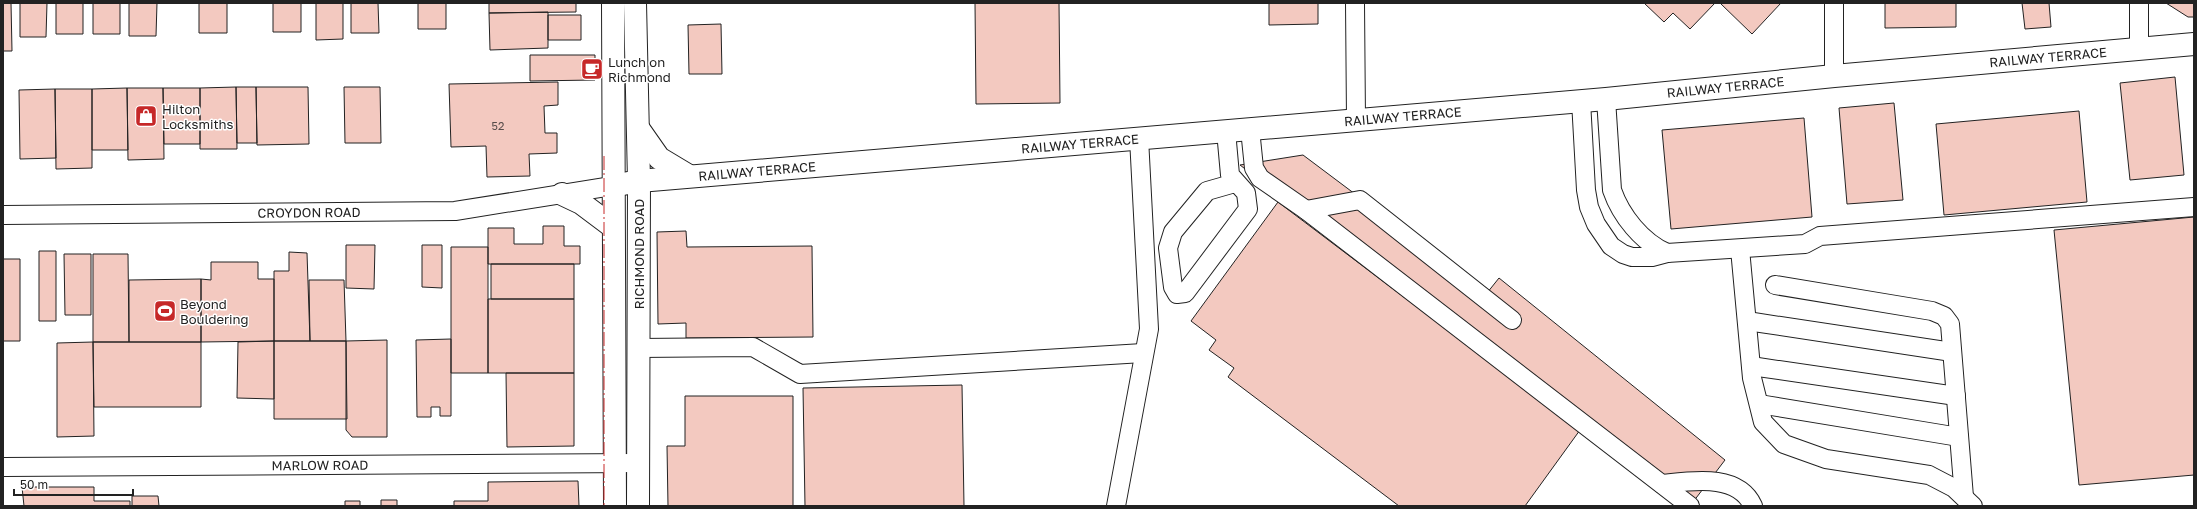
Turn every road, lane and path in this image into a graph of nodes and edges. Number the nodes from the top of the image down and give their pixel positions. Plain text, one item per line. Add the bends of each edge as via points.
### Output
1 (613, 3) edge
2 (635, 3) edge
3 (1355, 3) edge
4 (1834, 3) edge
5 (2139, 3) edge
6 (2194, 44) edge
7 (2139, 50) junction
8 (1834, 76) junction
9 (1606, 99) junction
10 (1581, 101) junction
11 (1356, 120) junction
12 (638, 128) junction
13 (1250, 129) junction
14 (1226, 131) junction
15 (1140, 138) junction
16 (684, 177) junction
17 (639, 181) junction
18 (1235, 183) junction
19 (612, 186) junction
20 (562, 194) junction
21 (2194, 207) edge
22 (1306, 210) junction
23 (3, 215) edge
24 (639, 221) junction
25 (613, 227) junction
26 (1740, 248) junction
27 (1667, 253) junction
28 (1775, 285) dead end
29 (1512, 320) dead end
30 (1747, 321) junction
31 (638, 348) junction
32 (1952, 352) junction
33 (1144, 353) junction
34 (1751, 366) junction
35 (1956, 396) junction
36 (1759, 404) junction
37 (1959, 437) junction
38 (638, 463) junction
39 (615, 464) junction
40 (3, 467) edge
41 (1662, 484) junction
42 (1969, 502) edge
43 (615, 506) edge
44 (638, 506) edge
45 (1116, 506) edge
46 (1690, 506) edge
47 (1753, 506) edge

1 - 19 main road, RICHMOND ROAD
2 - 12 main road, RICHMOND ROAD
3 - 11 street
4 - 8 street
5 - 7 street
6 - 7 main road, RAILWAY TERRACE
7 - 8 main road, RAILWAY TERRACE
8 - 9 main road, RAILWAY TERRACE
9 - 10 main road, RAILWAY TERRACE
9 - 27 street via 1612,190 1617,204 1641,235 1654,247
10 - 11 main road, RAILWAY TERRACE
10 - 27 street via 1586,190 1596,224 1611,246 1632,258
11 - 13 main road, RAILWAY TERRACE
12 - 16 main road via 659,158
12 - 17 main road, RICHMOND ROAD
13 - 14 main road, RAILWAY TERRACE
13 - 22 street via 1254,168 1260,178
14 - 15 main road, RAILWAY TERRACE
14 - 18 street via 1230,175
15 - 16 main road, RAILWAY TERRACE
15 - 33 street via 1149,329
16 - 17 main road, RAILWAY TERRACE
16 - 24 main road via 657,191 643,207
17 - 19 main road, RAILWAY TERRACE
17 - 24 main road, RICHMOND ROAD
18 - 18 street via 1246,193 1248,209 1185,293 1178,294 1173,287 1168,248 1172,232 1207,191
19 - 20 street, CROYDON ROAD
19 - 25 main road, RICHMOND ROAD
20 - 23 street, CROYDON ROAD via 455,211
20 - 25 main road via 581,203
21 - 26 street via 1820,236 1805,244
22 - 29 street via 1360,200
22 - 41 street
24 - 31 main road, RICHMOND ROAD
25 - 39 main road, RICHMOND ROAD
26 - 27 street
26 - 30 street
28 - 32 street via 1932,311 1944,316 1950,324
30 - 32 street
30 - 34 street
31 - 33 street via 753,347 800,374
31 - 38 main road, RICHMOND ROAD
32 - 35 street
33 - 45 street
34 - 35 street
34 - 36 street
35 - 37 street
36 - 37 street
36 - 42 street via 1763,422 1784,444 1826,459 1929,474 1954,488
37 - 42 street
38 - 39 street, MARLOW ROAD
38 - 44 main road, RICHMOND ROAD
39 - 40 street, MARLOW ROAD
39 - 43 main road, RICHMOND ROAD
41 - 46 street
41 - 47 street via 1714,482 1731,485 1748,496

